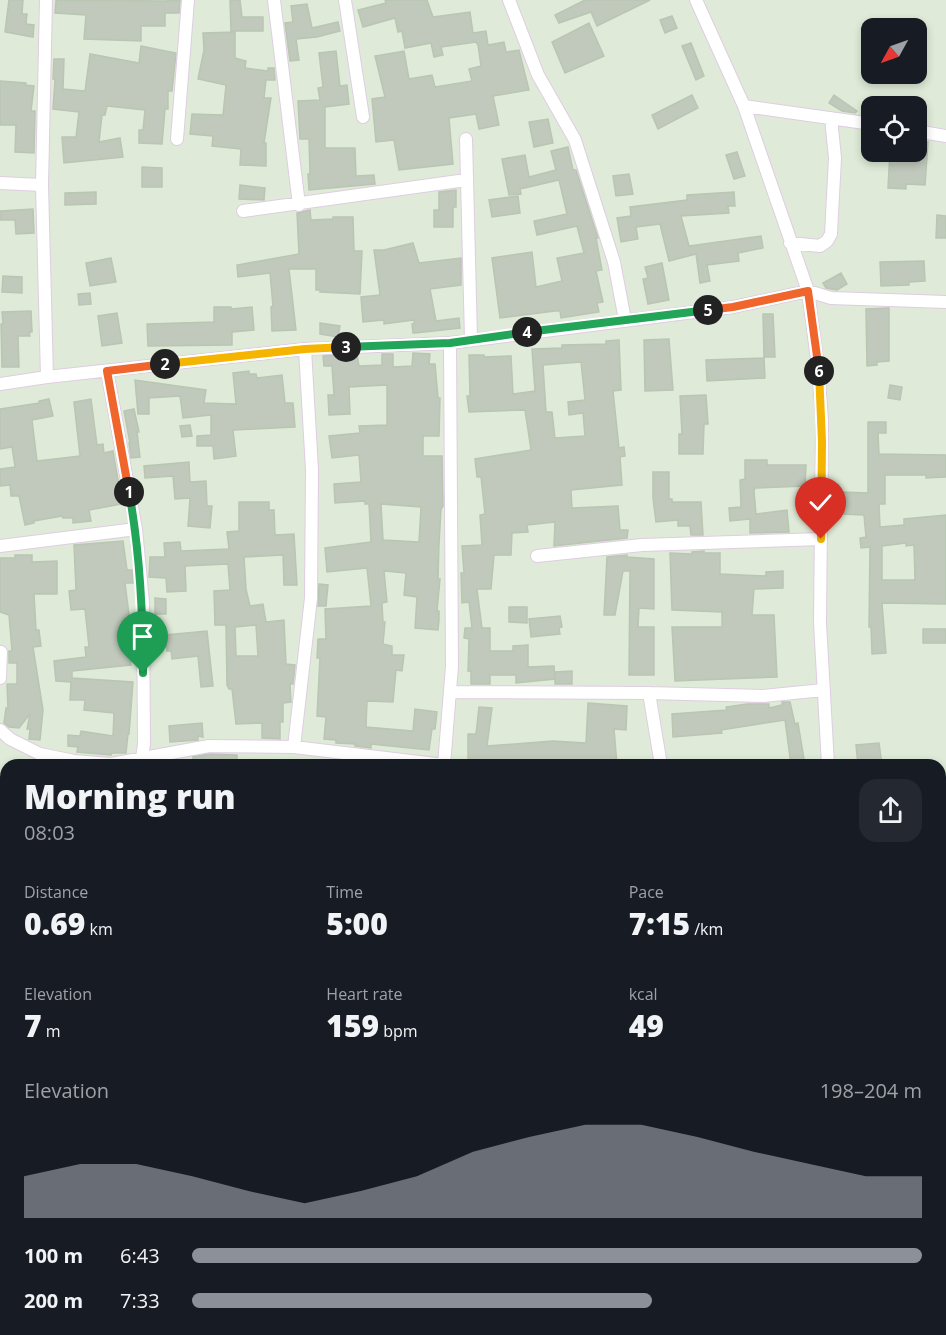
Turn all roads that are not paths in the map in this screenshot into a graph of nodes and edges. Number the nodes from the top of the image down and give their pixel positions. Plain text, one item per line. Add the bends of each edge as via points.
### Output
1 (46, 0) edge
2 (188, 0) edge
3 (274, 0) edge
4 (345, 0) edge
5 (509, 0) edge
6 (696, 0) edge
7 (744, 106) junction
8 (363, 117) dead end
9 (831, 118) junction
10 (861, 122) edge
11 (927, 133) edge
12 (946, 136) edge
13 (177, 139) dead end
14 (466, 139) dead end
15 (466, 180) junction
16 (0, 183) edge
17 (42, 185) junction
18 (299, 205) junction
19 (243, 211) dead end
20 (790, 243) junction
21 (808, 291) junction
22 (946, 302) edge
23 (626, 320) junction
24 (471, 339) junction
25 (450, 343) junction
26 (305, 349) junction
27 (107, 371) junction
28 (47, 377) junction
29 (0, 384) edge
30 (136, 529) junction
31 (821, 539) junction
32 (0, 546) edge
33 (537, 556) dead end
34 (0, 652) edge
35 (0, 678) edge
36 (823, 690) junction
37 (451, 692) junction
38 (649, 693) junction
39 (0, 730) edge
40 (294, 747) junction
41 (61, 759) edge
42 (142, 759) edge
43 (155, 759) edge
44 (394, 759) edge
45 (445, 759) edge
46 (660, 759) edge
47 (828, 759) edge

1 - 17 street
2 - 13 street
3 - 18 street
4 - 8 street
5 - 23 street via 538,75 575,140 614,262
6 - 7 street
7 - 9 street
7 - 20 street
9 - 10 street
9 - 20 street via 835,158 831,234 820,246
11 - 12 street
14 - 15 street
15 - 18 street
15 - 24 street
16 - 17 street
17 - 28 street
18 - 19 street
20 - 21 street
21 - 22 street via 831,298
21 - 23 street via 733,307
21 - 31 street via 821,411
23 - 24 street
24 - 25 street
25 - 26 street
25 - 37 street
26 - 27 street
26 - 40 street via 312,470 311,598
27 - 28 street
27 - 30 street
28 - 29 street
30 - 32 street
30 - 42 street via 142,602
31 - 33 street via 642,545
31 - 36 street
34 - 35 street
36 - 38 street via 763,696
36 - 47 street
37 - 38 street
37 - 45 street
38 - 46 street
39 - 41 street via 40,754
40 - 43 street via 209,747
40 - 44 street

